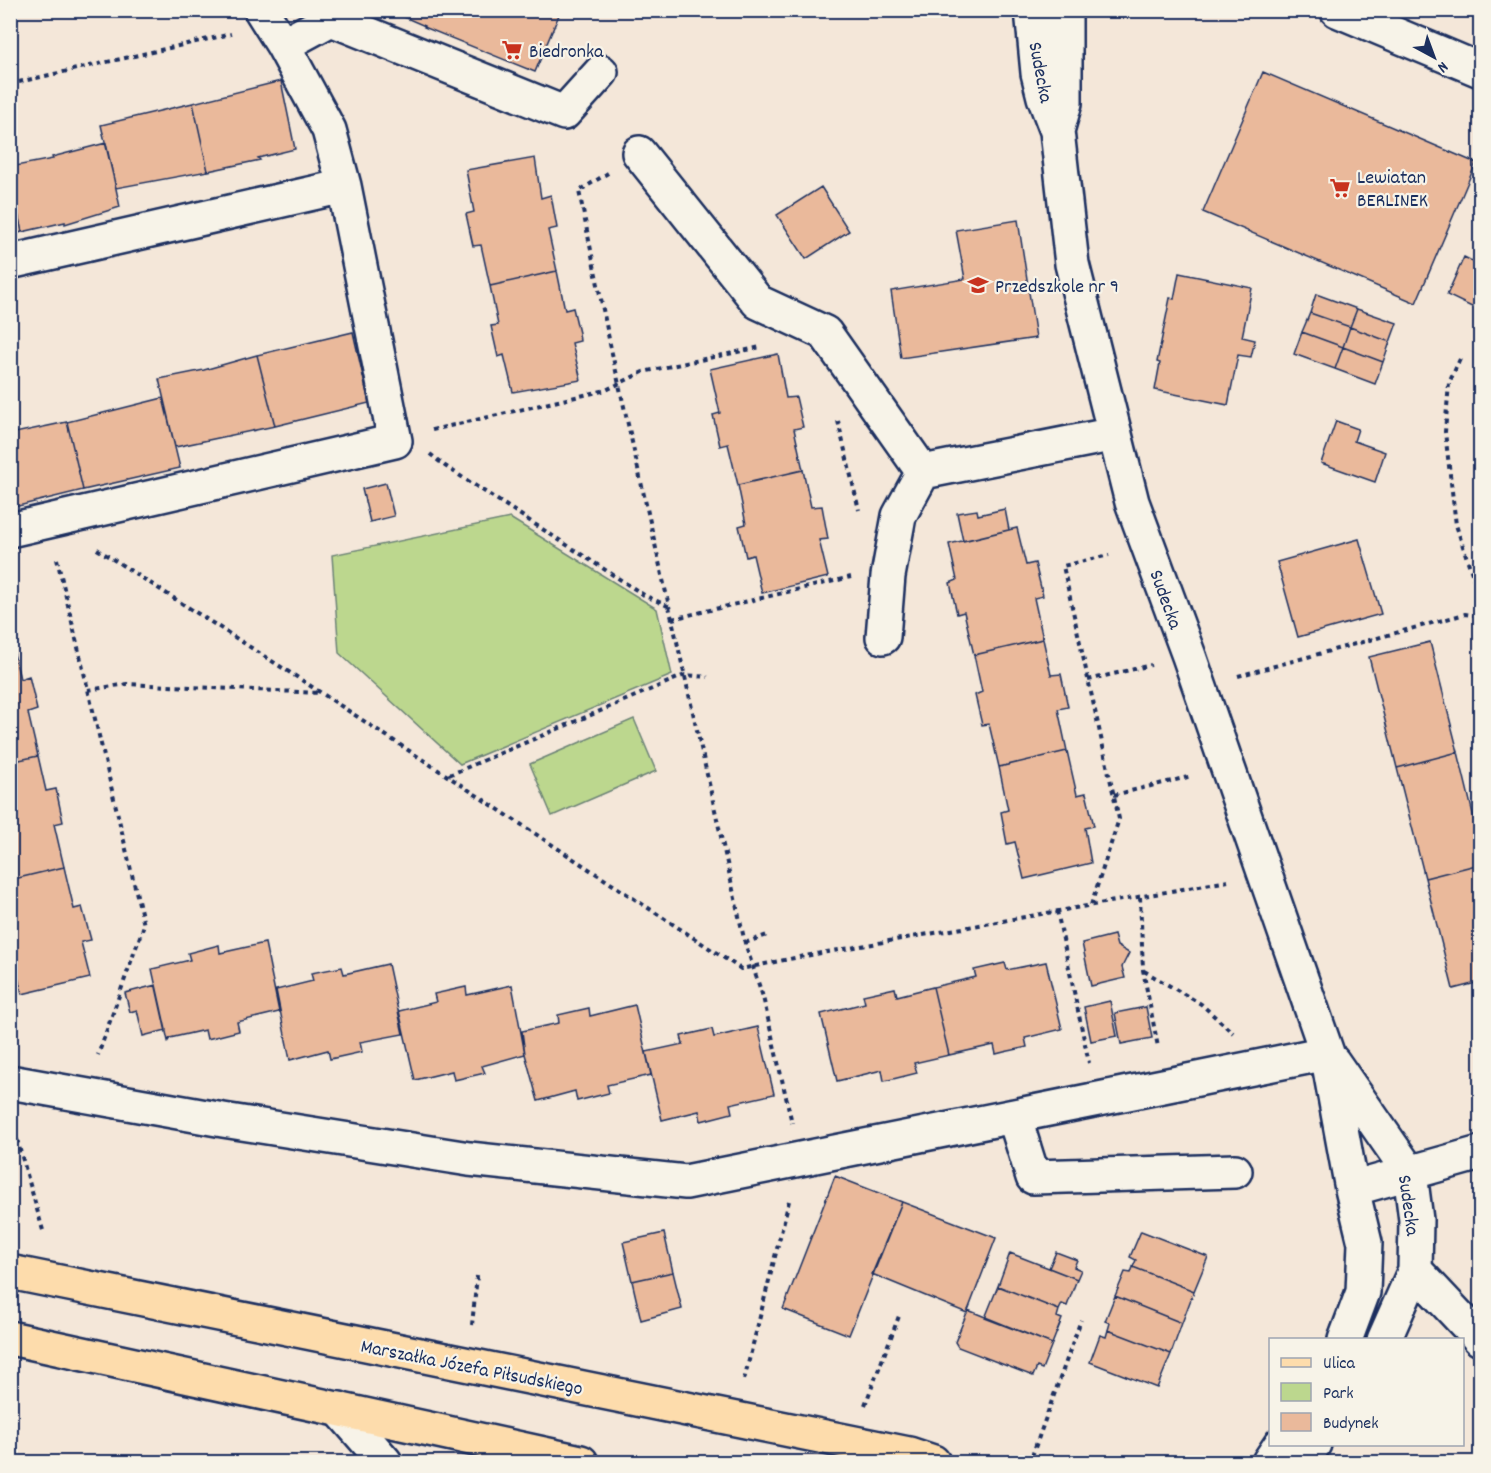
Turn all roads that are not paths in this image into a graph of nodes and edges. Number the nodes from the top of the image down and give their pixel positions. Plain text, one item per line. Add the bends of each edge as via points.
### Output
1 (1032, 10) edge
2 (1065, 10) edge
3 (1337, 10) edge
4 (333, 15) edge
5 (271, 27) edge
6 (1480, 70) edge
7 (602, 72) dead end
8 (1057, 131) junction
9 (639, 153) road end
10 (344, 186) junction
11 (10, 262) edge
12 (1115, 434) junction
13 (923, 472) junction
14 (10, 530) edge
15 (883, 637) dead end
16 (1327, 1053) junction
17 (10, 1082) edge
18 (1014, 1116) junction
19 (1480, 1152) edge
20 (1235, 1171) dead end
21 (1410, 1173) junction
22 (1352, 1189) junction
23 (1415, 1270) junction
24 (10, 1272) edge
25 (10, 1338) edge
26 (1346, 1338) edge
27 (1385, 1338) edge
28 (1480, 1339) edge
29 (339, 1409) junction
30 (1280, 1446) edge
31 (1313, 1446) edge
32 (385, 1462) edge
33 (581, 1462) edge
34 (933, 1462) edge
35 (1269, 1462) edge
36 (1302, 1462) edge

1 - 8 street, Sudecka via 1038,73
2 - 8 street, Sudecka via 1065,103
3 - 6 street
4 - 5 street
4 - 7 street via 564,113
5 - 10 street via 329,130
8 - 12 street, Sudecka via 1072,264
9 - 13 street via 758,303 825,333
10 - 11 street
10 - 14 street via 395,441
12 - 13 street
12 - 16 street, Sudecka via 1132,502
13 - 15 street via 899,516 888,576
16 - 18 street
16 - 21 street, Sudecka
16 - 22 street, Sudecka
17 - 18 street via 469,1159 686,1182
18 - 20 street via 1033,1177
19 - 21 street
21 - 22 street
21 - 23 street, Sudecka via 1416,1220
22 - 26 street, Sudecka via 1365,1243 1363,1292
23 - 27 street, Sudecka
23 - 28 street
24 - 34 main road, Marszałka Józefa Piłsudskiego
25 - 29 main road
29 - 32 street
29 - 33 main road
30 - 35 street
31 - 36 street

